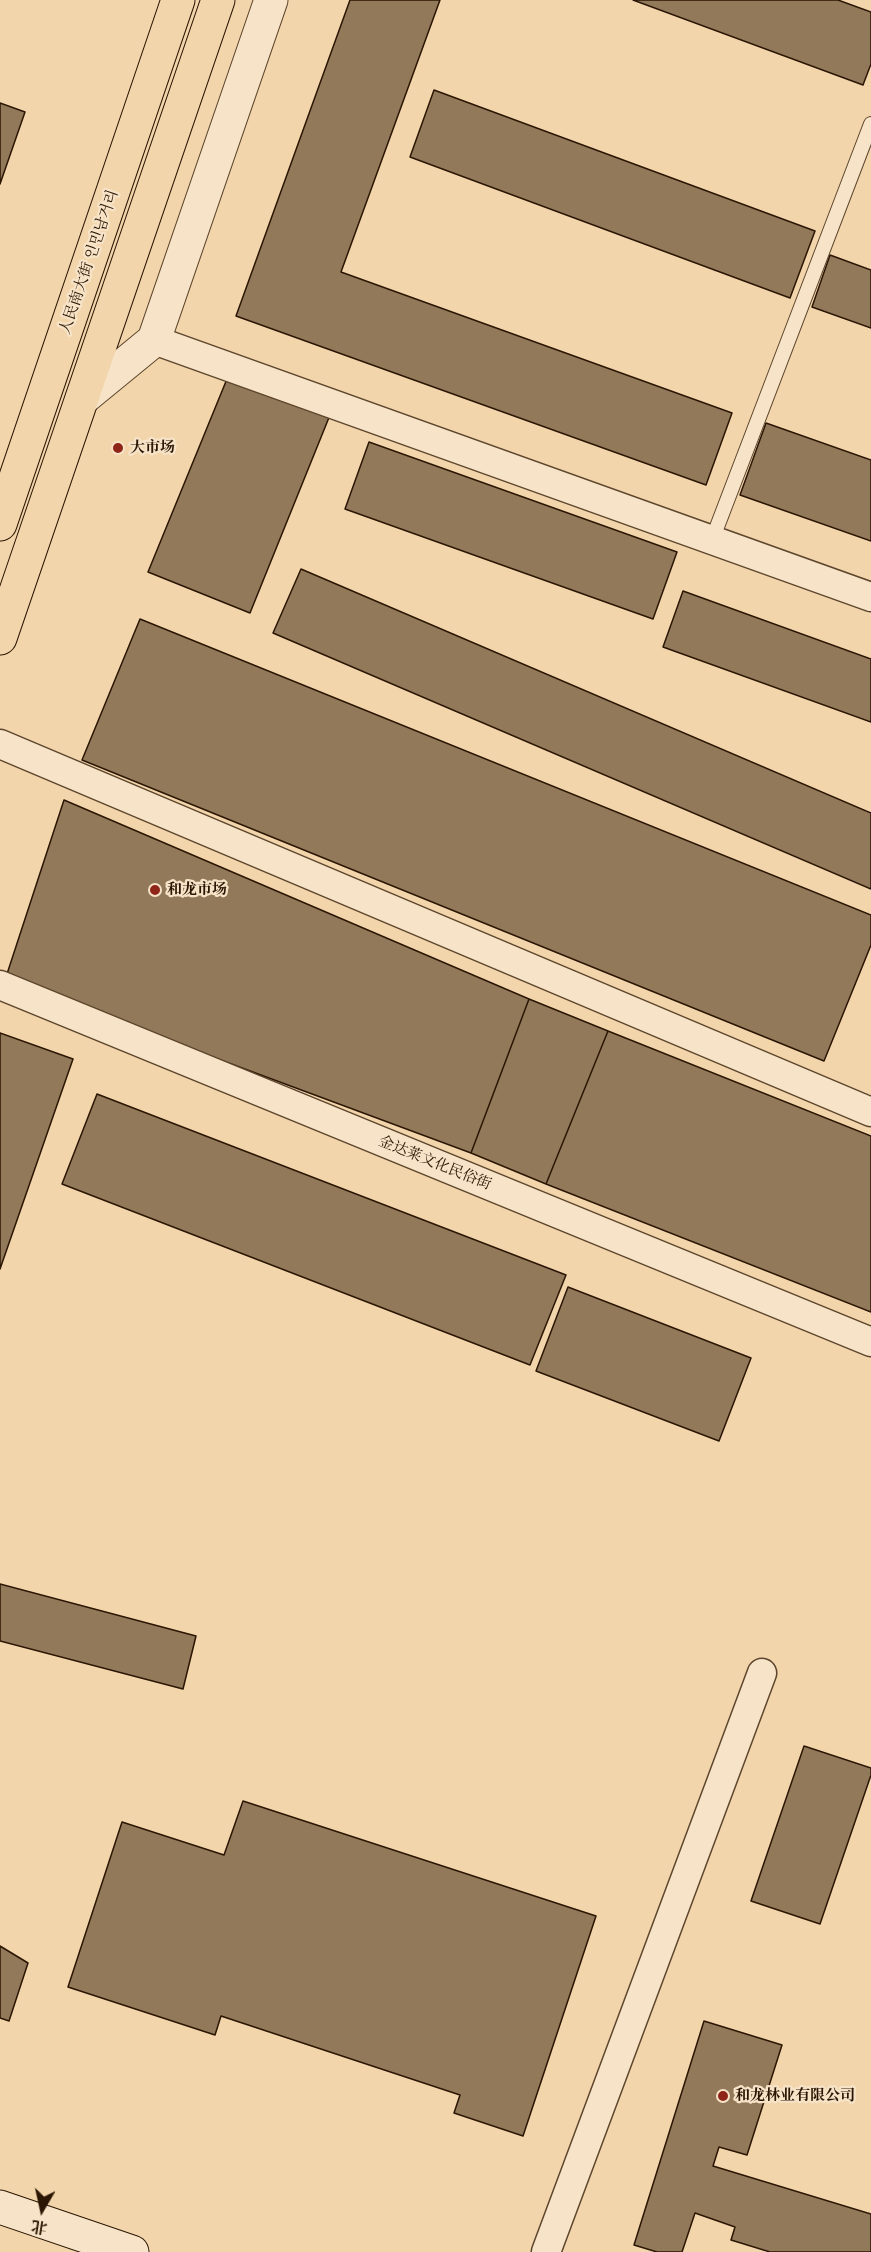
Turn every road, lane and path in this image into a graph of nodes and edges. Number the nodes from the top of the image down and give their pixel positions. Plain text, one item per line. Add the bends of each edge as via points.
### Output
1 (178, 0) edge
2 (218, 0) edge
3 (271, 0) edge
4 (871, 124) edge
5 (154, 340) junction
6 (82, 399) junction
7 (0, 524) edge
8 (712, 540) junction
9 (871, 597) edge
10 (0, 638) edge
11 (0, 744) edge
12 (0, 985) edge
13 (871, 1111) edge
14 (871, 1342) edge
15 (762, 1673) dead end
16 (0, 2208) edge
17 (132, 2252) edge
18 (546, 2252) edge

1 - 7 main road, 人民南大街 인민남거리
2 - 6 main road
3 - 5 street
4 - 8 lane
5 - 6 street
5 - 8 street
6 - 10 main road
8 - 9 street
11 - 13 street
12 - 14 street, 金达莱文化民俗街
15 - 18 street
16 - 17 street

